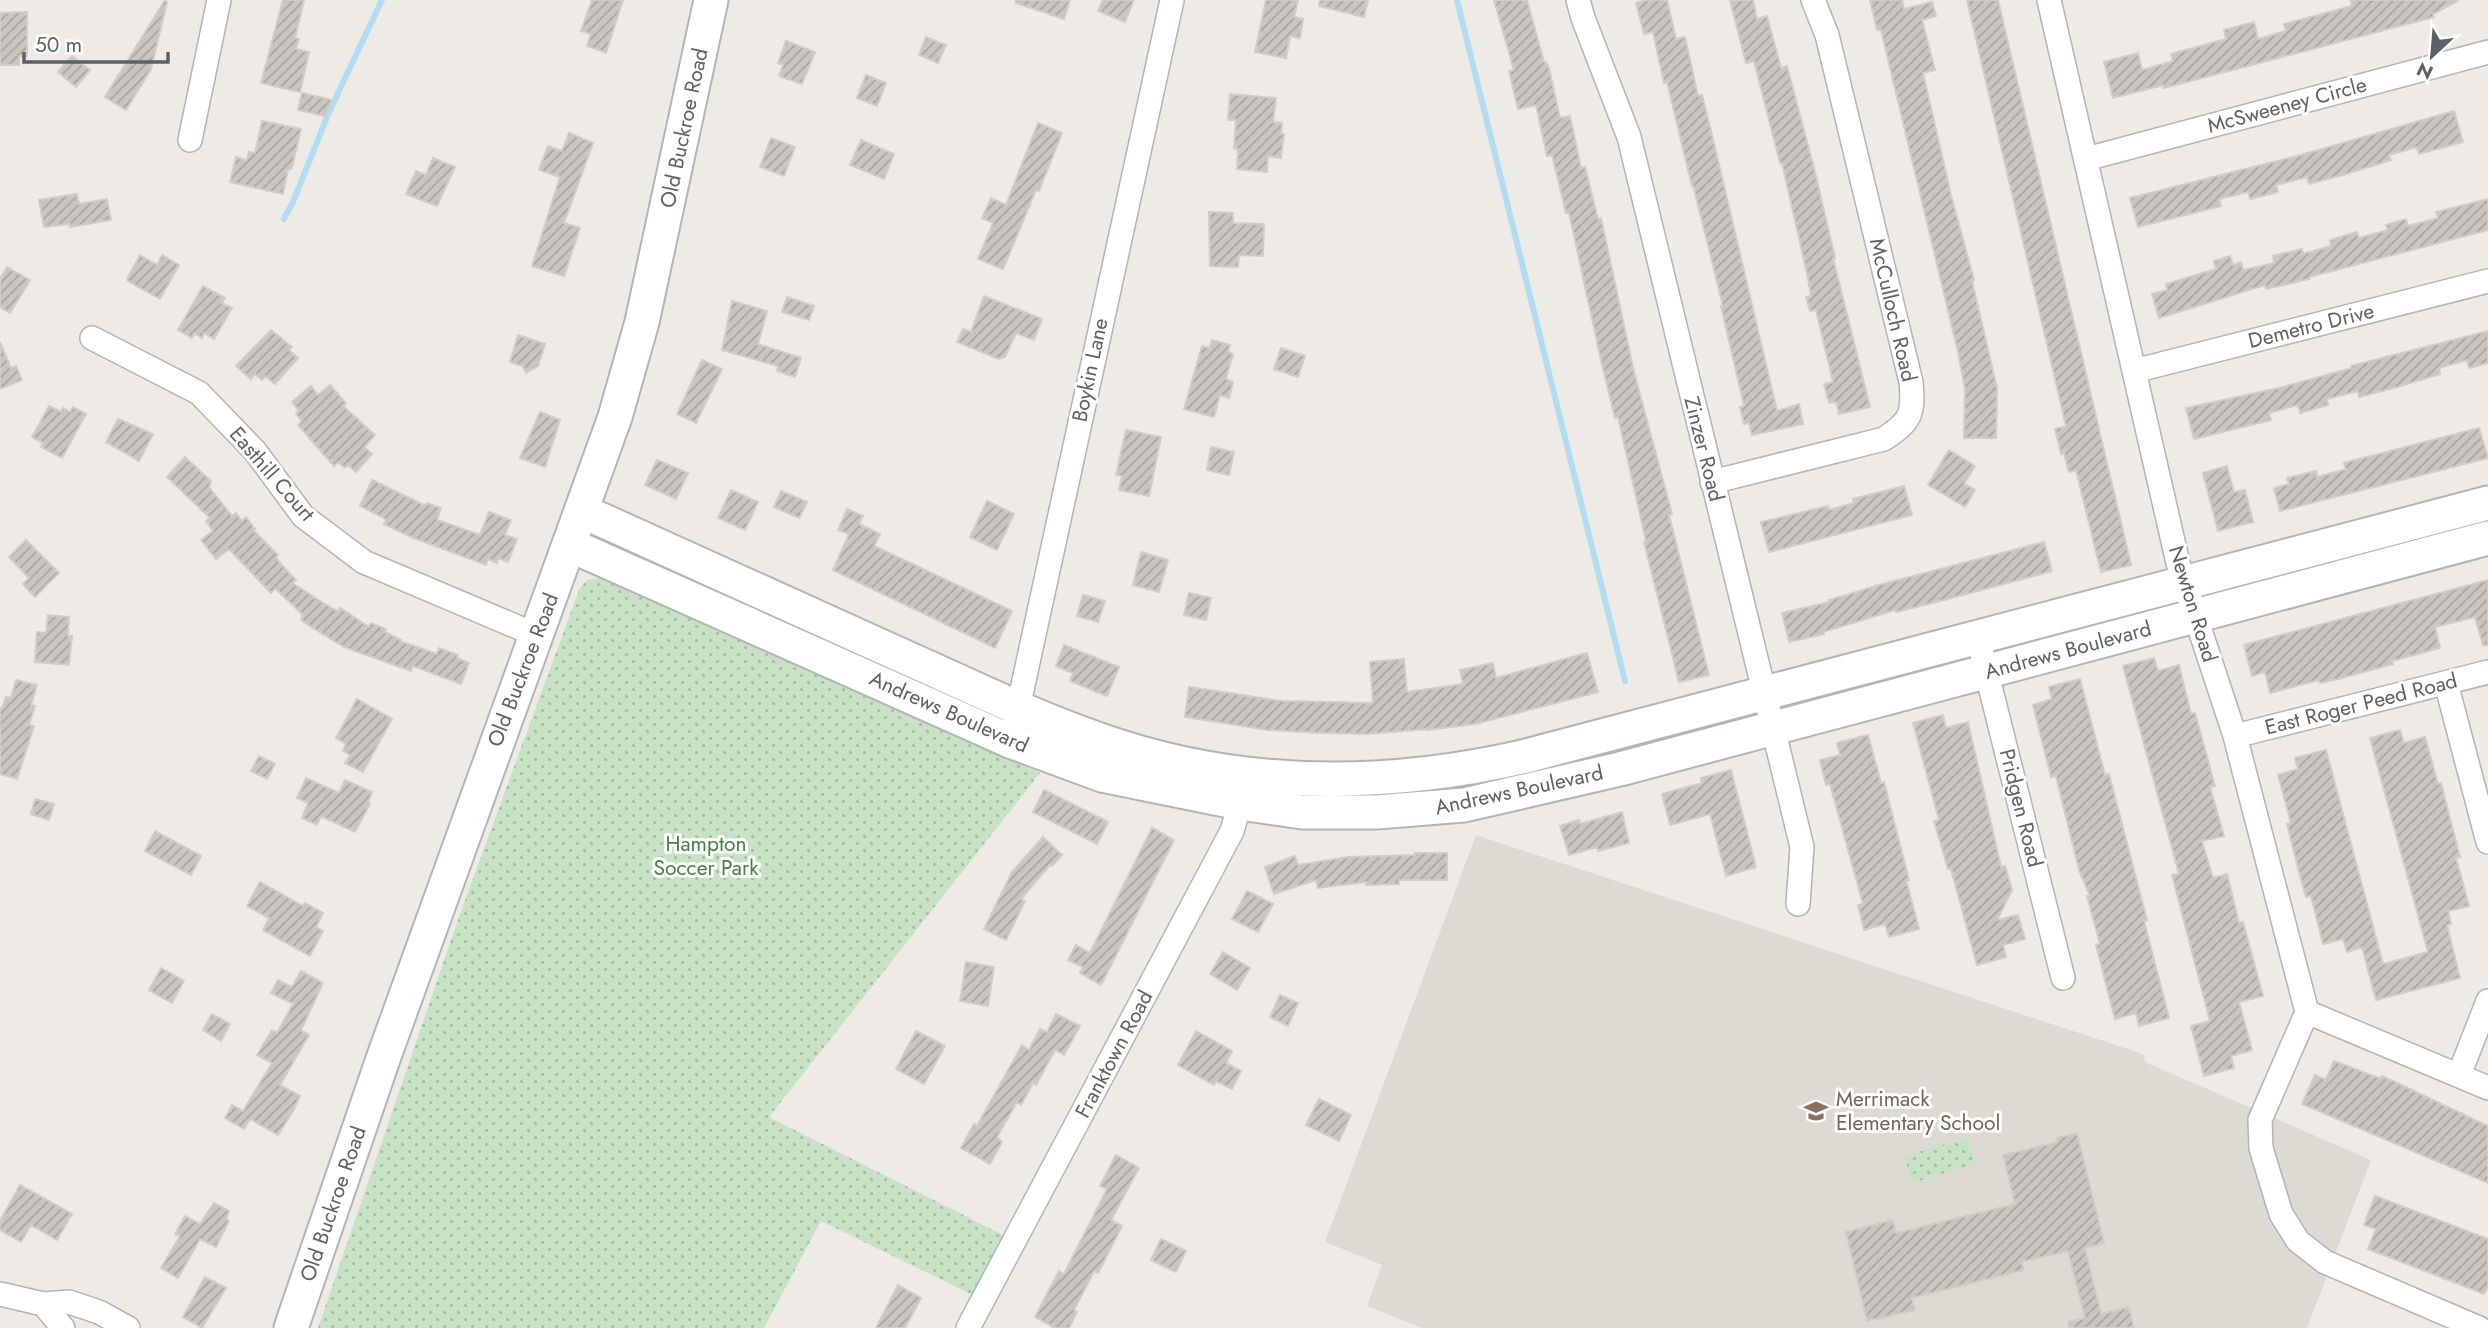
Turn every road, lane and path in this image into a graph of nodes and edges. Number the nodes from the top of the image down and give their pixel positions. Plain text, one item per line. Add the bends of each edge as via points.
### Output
1 (219, 0) edge
2 (711, 0) edge
3 (1172, 0) edge
4 (1578, 0) edge
5 (1813, 0) edge
6 (2049, 0) edge
7 (2488, 52) edge
8 (190, 140) dead end
9 (2086, 159) junction
10 (2488, 281) edge
11 (92, 338) dead end
12 (2134, 371) junction
13 (1712, 482) junction
14 (2488, 503) edge
15 (582, 511) junction
16 (2488, 538) edge
17 (570, 545) junction
18 (2184, 583) junction
19 (2195, 615) junction
20 (536, 635) junction
21 (1978, 638) junction
22 (1987, 672) junction
23 (2488, 672) edge
24 (2446, 683) junction
25 (1764, 694) junction
26 (1019, 709) junction
27 (1773, 728) junction
28 (2235, 736) junction
29 (1010, 741) junction
30 (1241, 789) junction
31 (2488, 842) edge
32 (1797, 904) dead end
33 (2063, 978) dead end
34 (2488, 1001) edge
35 (2307, 1012) junction
36 (2459, 1076) junction
37 (2488, 1088) edge
38 (0, 1294) edge
39 (43, 1304) junction
40 (63, 1328) edge
41 (128, 1328) edge
42 (291, 1328) edge
43 (968, 1328) edge
44 (2479, 1328) edge

1 - 8 street
2 - 15 street, Old Buckroe Road via 642,322
3 - 26 street, Boykin Lane
4 - 13 street, Zinzer Road via 1629,137
5 - 13 street, McCulloch Road via 1828,35 1913,406 1901,428 1884,439
6 - 9 street, Newton Road
7 - 9 street, McSweeney Circle
9 - 12 street, Newton Road
10 - 12 street, Demetro Drive
11 - 20 street, Easthill Court via 199,393 255,451 303,516 364,562
12 - 18 street, Newton Road
13 - 25 street, Zinzer Road
14 - 18 street, Andrews Boulevard
15 - 17 street, Old Buckroe Road
15 - 26 street, Andrews Boulevard
16 - 19 street, Andrews Boulevard
17 - 20 street, Old Buckroe Road
17 - 29 street, Andrews Boulevard
18 - 19 street, Newton Road
18 - 21 street, Andrews Boulevard
19 - 22 street, Andrews Boulevard
19 - 28 street, Newton Road
20 - 42 street, Old Buckroe Road
21 - 22 street, Pridgen Road
21 - 25 street, Andrews Boulevard
22 - 27 street, Andrews Boulevard
22 - 33 street, Pridgen Road
23 - 24 street, East Roger Peed Road
24 - 28 street, East Roger Peed Road
24 - 31 street
25 - 27 street, Zinzer Road
25 - 30 street, Andrews Boulevard via 1439,774 1305,779
26 - 29 street, Boykin Lane
26 - 30 street, Andrews Boulevard via 1104,742 1204,767
27 - 30 street, Andrews Boulevard via 1464,805 1301,812
27 - 32 street, Zinzer Road via 1802,847
28 - 35 street, Newton Road
29 - 30 street, Andrews Boulevard via 1102,775
30 - 43 street, Franktown Road via 1232,831
34 - 36 street
35 - 36 street
35 - 44 street via 2260,1120 2261,1149 2281,1213 2298,1241 2325,1262
36 - 37 street
38 - 39 street
39 - 40 street
39 - 41 street via 69,1302 99,1311

